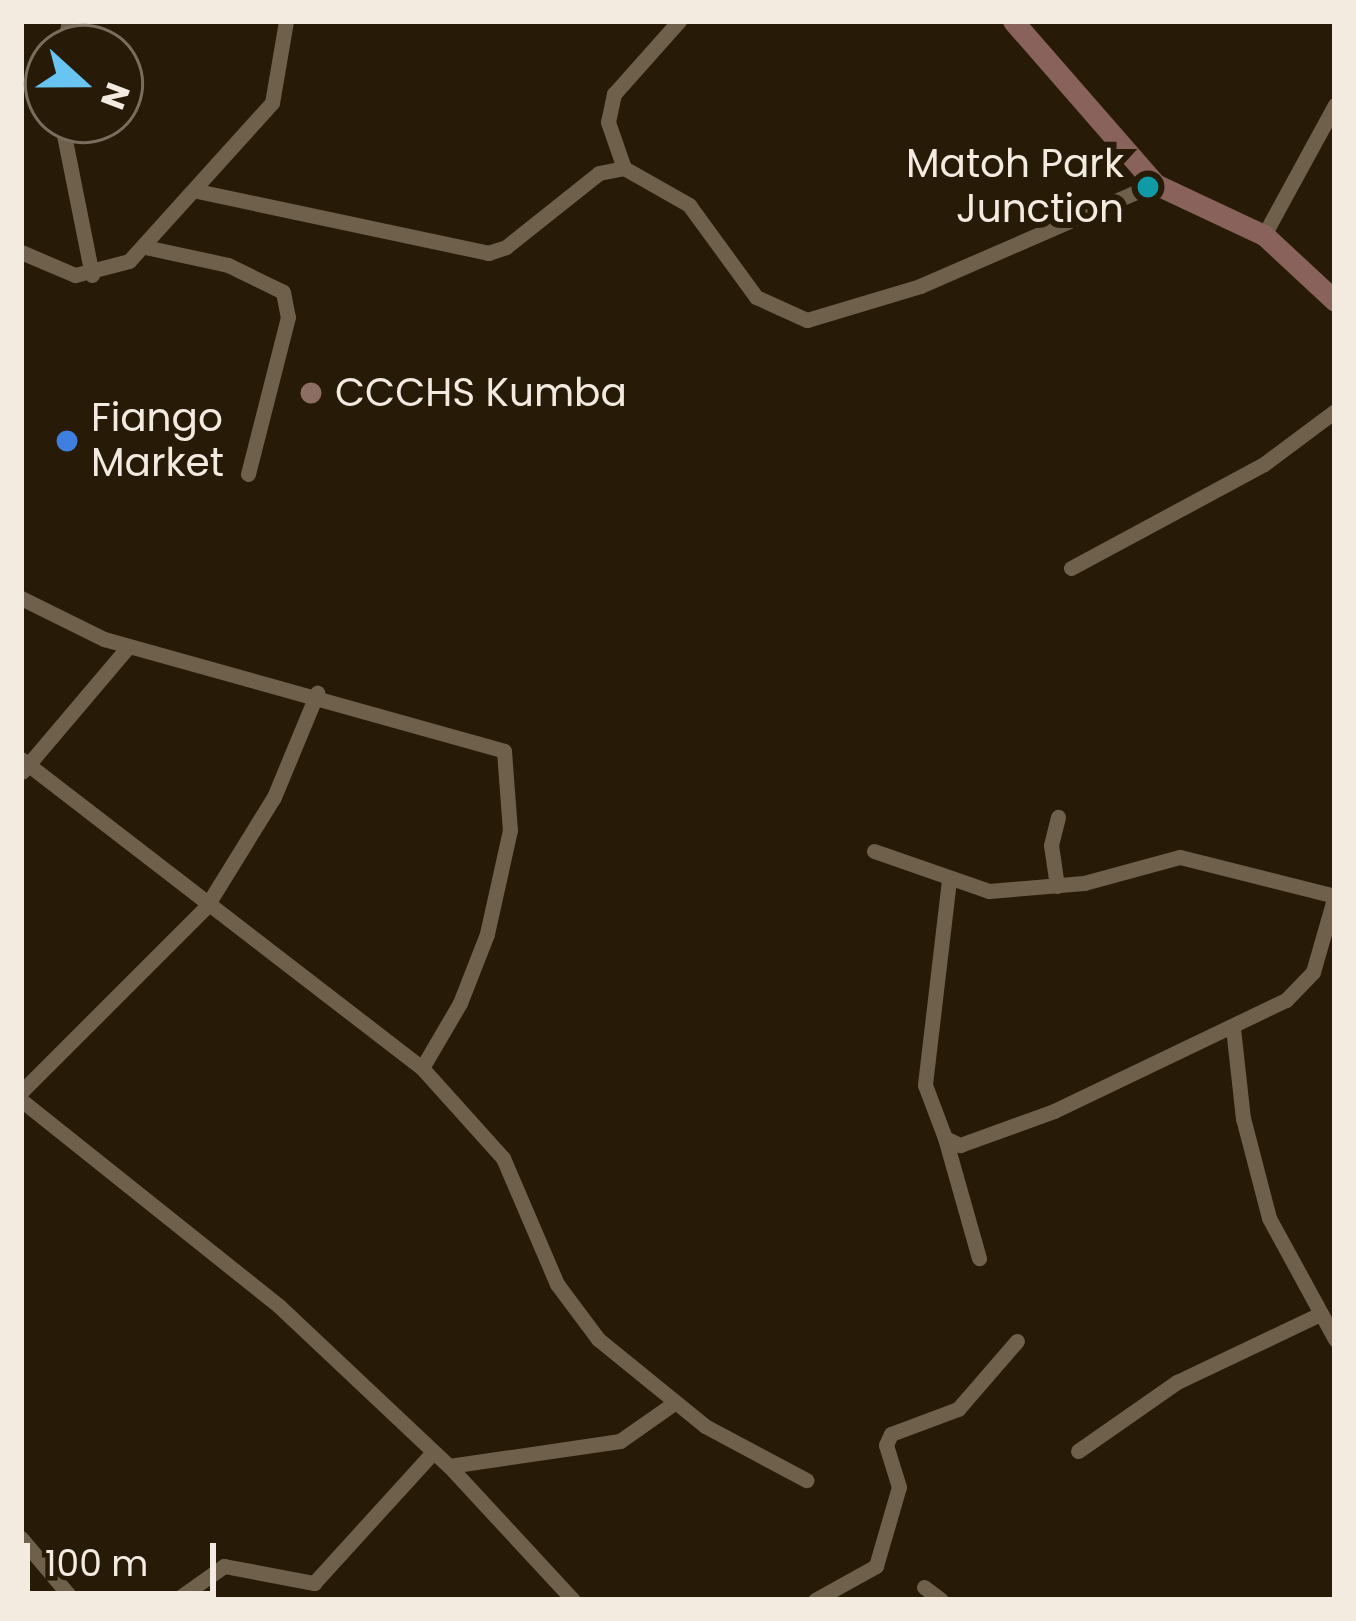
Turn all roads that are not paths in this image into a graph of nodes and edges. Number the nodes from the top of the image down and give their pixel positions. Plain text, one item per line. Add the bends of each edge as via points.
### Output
1 (286, 21) edge
2 (680, 21) edge
3 (1013, 21) edge
4 (1335, 105) edge
5 (66, 144) edge
6 (624, 168) junction
7 (1156, 184) junction
8 (196, 190) junction
9 (1264, 236) junction
10 (145, 248) junction
11 (22, 257) edge
12 (92, 275) junction
13 (1335, 302) edge
14 (1335, 411) edge
15 (248, 474) dead end
16 (1071, 568) dead end
17 (21, 598) edge
18 (129, 646) junction
19 (317, 693) junction
20 (24, 766) edge
21 (1058, 817) dead end
22 (874, 850) dead end
23 (950, 880) junction
24 (1058, 886) junction
25 (1334, 898) edge
26 (206, 907) junction
27 (1233, 1028) junction
28 (422, 1068) junction
29 (21, 1096) edge
30 (945, 1138) junction
31 (979, 1258) dead end
32 (1318, 1315) junction
33 (1335, 1339) edge
34 (1017, 1342) dead end
35 (674, 1403) junction
36 (1078, 1450) dead end
37 (433, 1452) junction
38 (449, 1466) junction
39 (806, 1480) dead end
40 (21, 1538) edge
41 (924, 1587) dead end
42 (73, 1600) edge
43 (176, 1600) edge
44 (574, 1600) edge
45 (814, 1600) edge
46 (941, 1600) edge

1 - 8 street via 272,103
2 - 6 street via 614,94 608,122
3 - 7 main road
4 - 9 street
5 - 12 street
6 - 7 street via 689,205 756,297 807,320 920,286
6 - 8 street via 599,173 488,253
7 - 9 main road
8 - 10 street
9 - 13 main road
10 - 12 street
10 - 15 street via 228,265 283,292 288,317
11 - 12 street
14 - 16 street via 1264,464
17 - 18 street
18 - 19 street
18 - 20 street
19 - 26 street via 274,797
19 - 28 street via 495,745 509,758 510,830 487,934
20 - 26 street
21 - 24 street via 1051,845
22 - 23 street
23 - 24 street via 989,891
23 - 30 street via 924,1067
24 - 25 street via 1180,857
25 - 27 street via 1313,972 1286,1000
26 - 28 street
26 - 29 street
27 - 30 street via 1054,1112 970,1143
27 - 32 street via 1264,1203
28 - 35 street via 503,1158 573,1310
29 - 37 street via 279,1306
30 - 31 street
32 - 33 street
32 - 36 street via 1177,1382
34 - 45 street via 958,1409 891,1434 886,1445 899,1486 876,1566
35 - 38 street via 620,1441
35 - 39 street
37 - 38 street
37 - 43 street via 314,1583 224,1566
38 - 44 street
40 - 42 street
41 - 46 street

